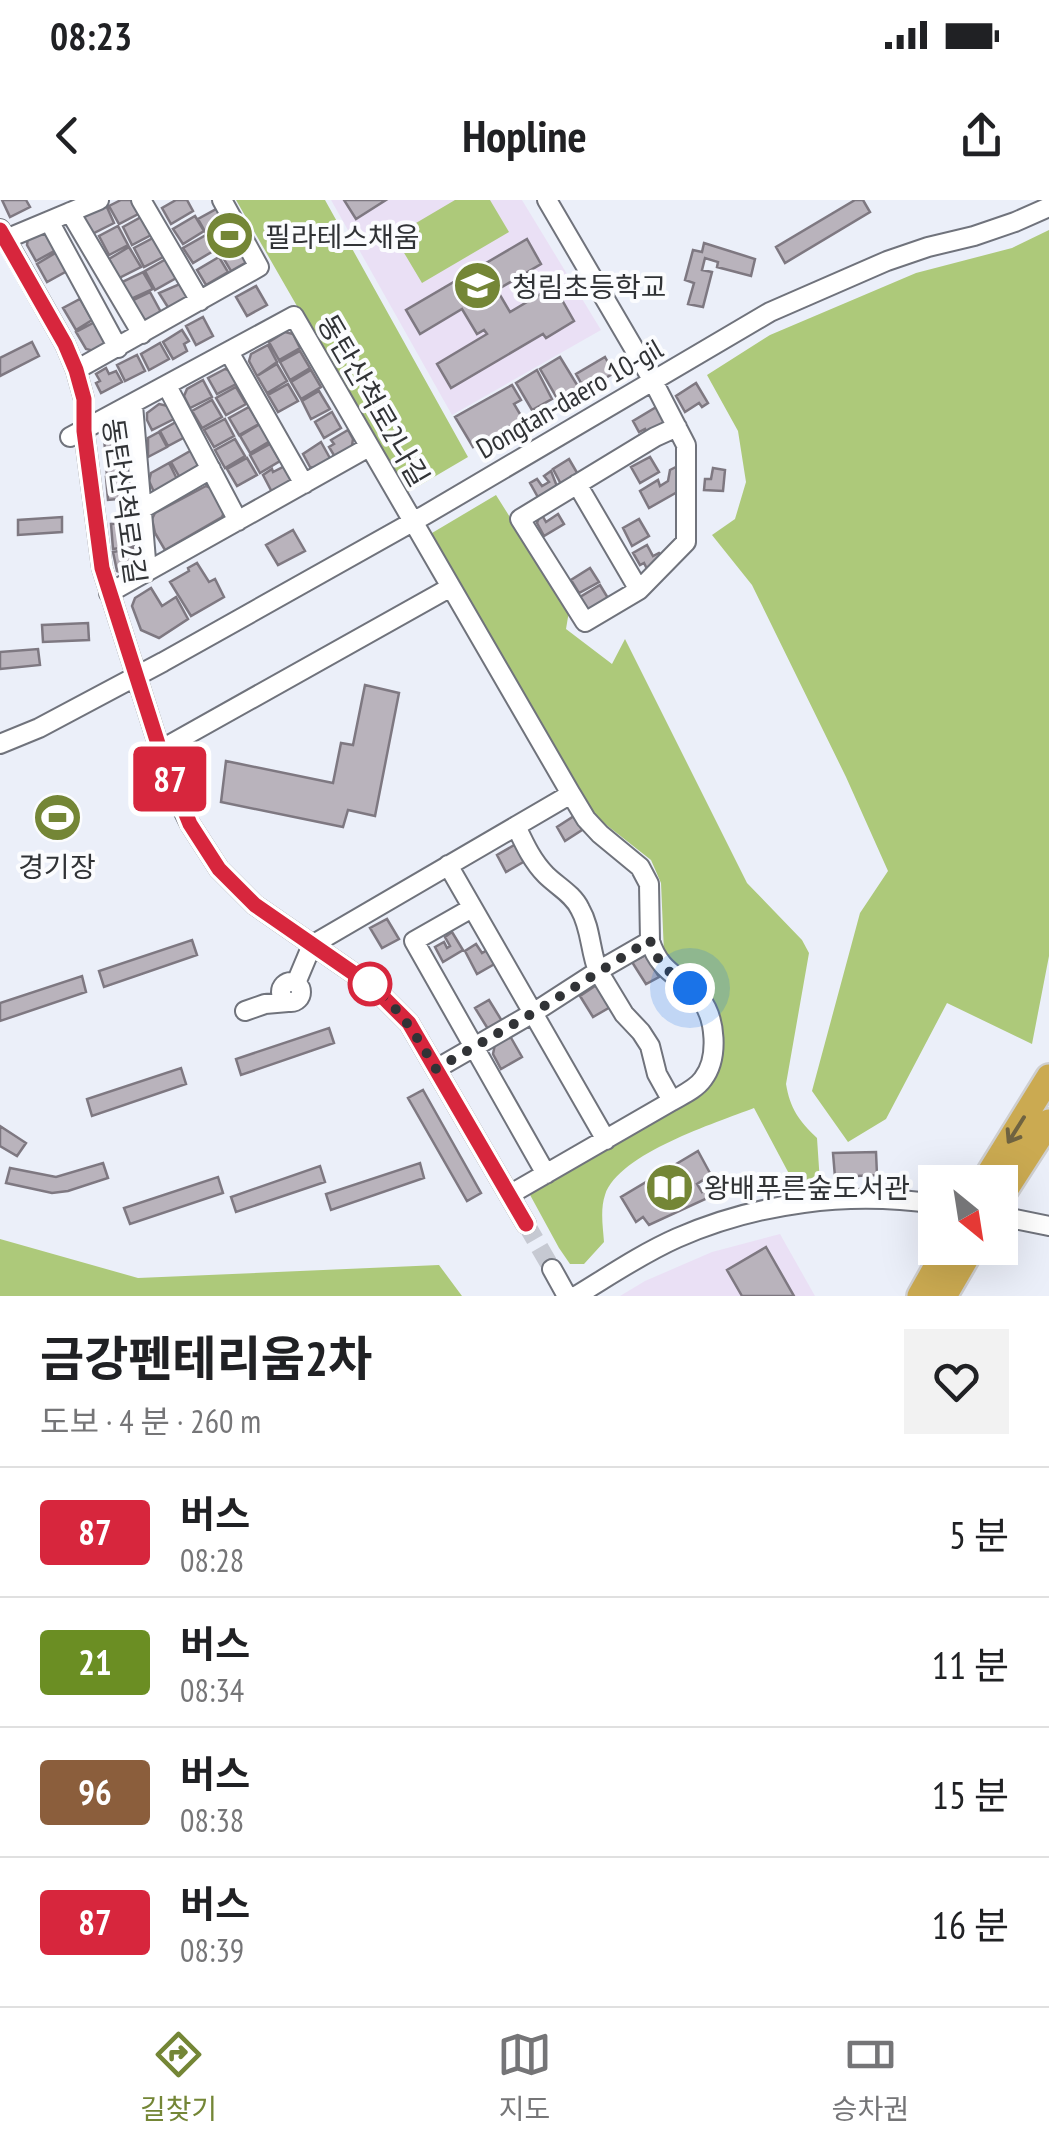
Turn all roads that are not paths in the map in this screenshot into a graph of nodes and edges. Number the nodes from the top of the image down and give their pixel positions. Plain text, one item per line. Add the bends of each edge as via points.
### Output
1 (99, 200) edge
2 (140, 200) edge
3 (222, 200) edge
4 (547, 200) edge
5 (1049, 207) edge
6 (70, 212) junction
7 (48, 221) junction
8 (3, 234) edge
9 (200, 301) junction
10 (142, 334) junction
11 (118, 348) junction
12 (229, 352) junction
13 (76, 370) junction
14 (653, 380) junction
15 (167, 386) junction
16 (133, 405) junction
17 (677, 428) junction
18 (77, 434) junction
19 (369, 447) junction
20 (211, 470) junction
21 (304, 484) junction
22 (577, 484) junction
23 (142, 508) junction
24 (409, 516) junction
25 (238, 520) junction
26 (147, 572) junction
27 (451, 588) junction
28 (639, 590) junction
29 (108, 593) junction
30 (136, 678) junction
31 (0, 744) edge
32 (160, 750) junction
33 (570, 794) junction
34 (516, 826) junction
35 (448, 865) junction
36 (472, 908) junction
37 (650, 940) junction
38 (312, 945) junction
39 (598, 971) junction
40 (244, 1011) dead end
41 (533, 1013) junction
42 (474, 1048) junction
43 (436, 1069) junction
44 (1049, 1077) edge
45 (672, 1101) junction
46 (1049, 1122) edge
47 (606, 1140) junction
48 (995, 1165) edge
49 (1018, 1170) edge
50 (546, 1174) junction
51 (509, 1195) junction
52 (918, 1202) edge
53 (1018, 1220) edge
54 (526, 1224) tunnel mouth
55 (1049, 1226) edge
56 (937, 1265) edge
57 (962, 1265) edge
58 (552, 1270) tunnel mouth
59 (568, 1296) edge
60 (576, 1296) edge
61 (920, 1296) edge
62 (944, 1296) edge

1 - 6 street
2 - 9 street
3 - 9 street via 259,267
4 - 14 street
5 - 14 street, Dongtan-daero 10-gil via 887,261 786,305
6 - 7 street
6 - 10 street
7 - 8 street
7 - 11 street
8 - 13 street, 동탄산척로2길
9 - 10 street
10 - 11 street
11 - 13 street
12 - 15 street, 동탄산척로2나길
12 - 19 street, 동탄산척로2나길 via 294,316
12 - 21 street
13 - 18 street, 동탄산척로2길 via 84,399
14 - 17 street
14 - 24 street, Dongtan-daero 10-gil
15 - 16 street, 동탄산척로2나길
15 - 20 street
16 - 18 street, 동탄산척로2나길
16 - 23 street
17 - 22 street
17 - 28 street via 686,445 686,542
18 - 29 street, 동탄산척로2길
19 - 21 street
19 - 24 street, 동탄산척로2나길
20 - 23 street
20 - 25 street
21 - 25 street
22 - 28 street
22 - 28 street via 520,519 584,622
23 - 26 street
24 - 27 street, 동탄산척로2나길
24 - 30 street, Dongtan-daero 10-gil
25 - 26 street
26 - 29 street
27 - 32 street
27 - 33 street, 동탄산척로2나길
29 - 30 street, 동탄산척로2길
30 - 31 street, Dongtan-daero 10-gil
30 - 32 street, 동탄산척로2길
32 - 38 street, 동탄산척로2길 via 190,824 219,869 265,914
33 - 34 street
33 - 37 street, 동탄산척로2나길 via 600,834 640,867 649,884
34 - 35 street
34 - 39 street via 532,858 582,912
35 - 36 street
35 - 38 street
36 - 41 street
36 - 42 street via 414,941
37 - 39 street
37 - 45 street via 662,966 702,1000 710,1016 711,1065 702,1081
38 - 40 street via 296,996
38 - 43 street, 동탄산척로2길 via 399,1010
39 - 41 street
39 - 45 street via 650,1046
41 - 42 street
41 - 47 street
42 - 43 street
42 - 50 street
43 - 51 street, 동탄산척로2길
44 -> 48 highway
45 - 47 street
46 - 49 highway
47 - 50 street
50 - 51 street
51 - 54 street, 동탄산척로2길
52 - 60 street via 824,1200 718,1221 638,1257
53 - 55 street
56 - 61 highway
57 - 62 highway
58 - 59 street

